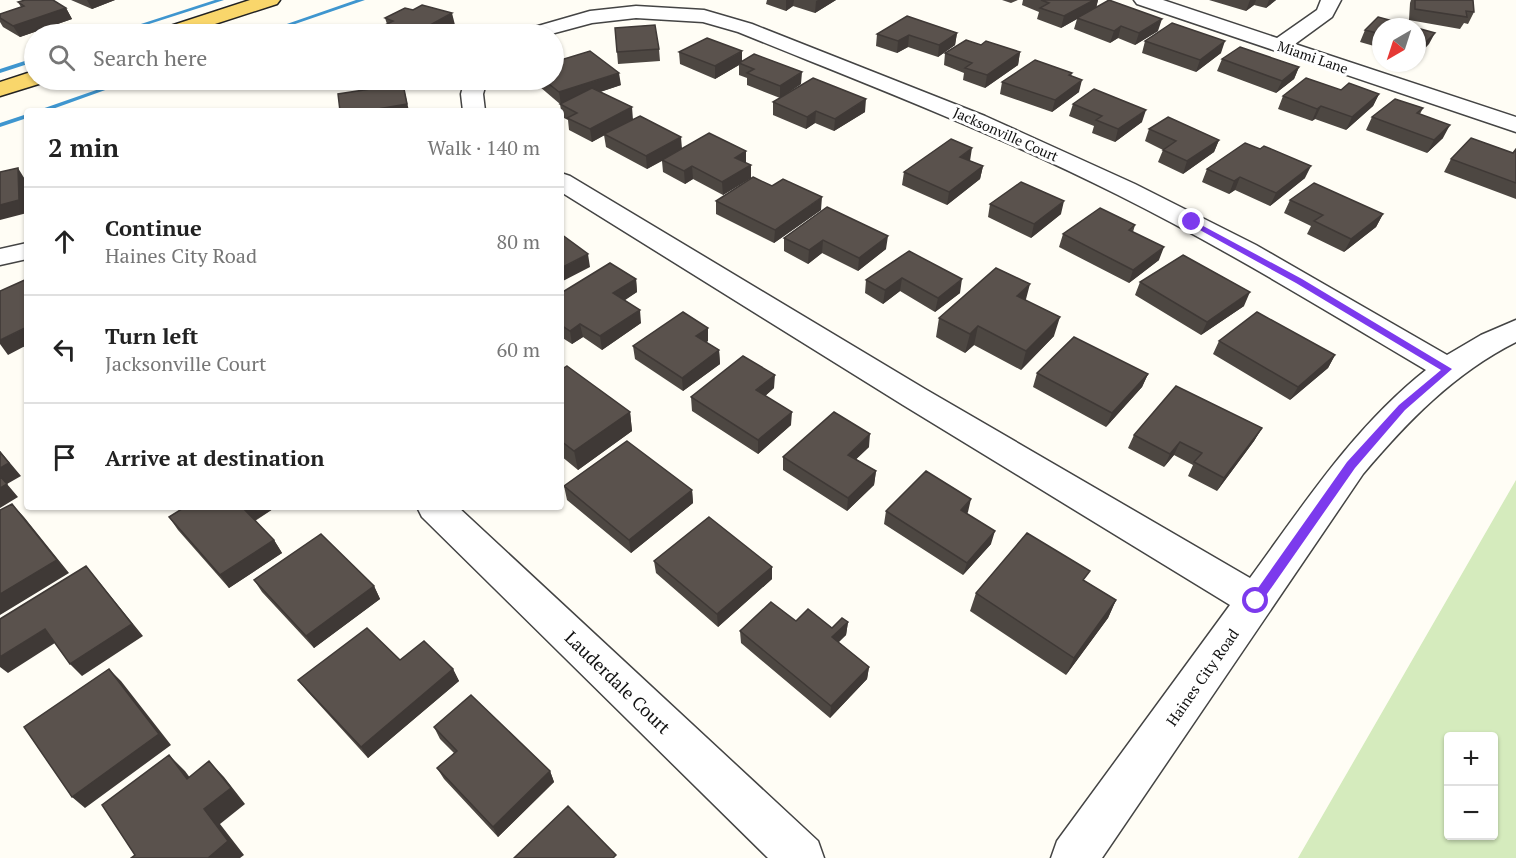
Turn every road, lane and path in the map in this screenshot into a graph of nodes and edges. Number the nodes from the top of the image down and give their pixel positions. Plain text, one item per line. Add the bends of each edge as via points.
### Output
1 (270, 0) edge
2 (1144, 0) edge
3 (1331, 0) edge
4 (196, 24) edge
5 (564, 24) edge
6 (1279, 46) junction
7 (24, 81) edge
8 (0, 89) edge
9 (473, 90) edge
10 (474, 108) edge
11 (1516, 125) edge
12 (564, 182) edge
13 (24, 252) edge
14 (0, 257) edge
15 (1516, 330) edge
16 (1448, 369) junction
17 (438, 510) edge
18 (1256, 601) junction
19 (801, 858) edge
20 (1074, 858) edge

1 - 4 main road
2 - 6 street, Miami Lane
3 - 6 street via 1325,13
5 - 16 street, Jacksonville Court via 590,16 636,12 704,16 745,28 977,121 1126,189 1246,251
6 - 11 street, Miami Lane
7 - 8 main road
9 - 10 street
12 - 18 street
13 - 14 street
15 - 16 street, Haines City Road
16 - 18 street, Haines City Road via 1402,407 1351,465
17 - 19 street, Lauderdale Court
18 - 20 street, Haines City Road

